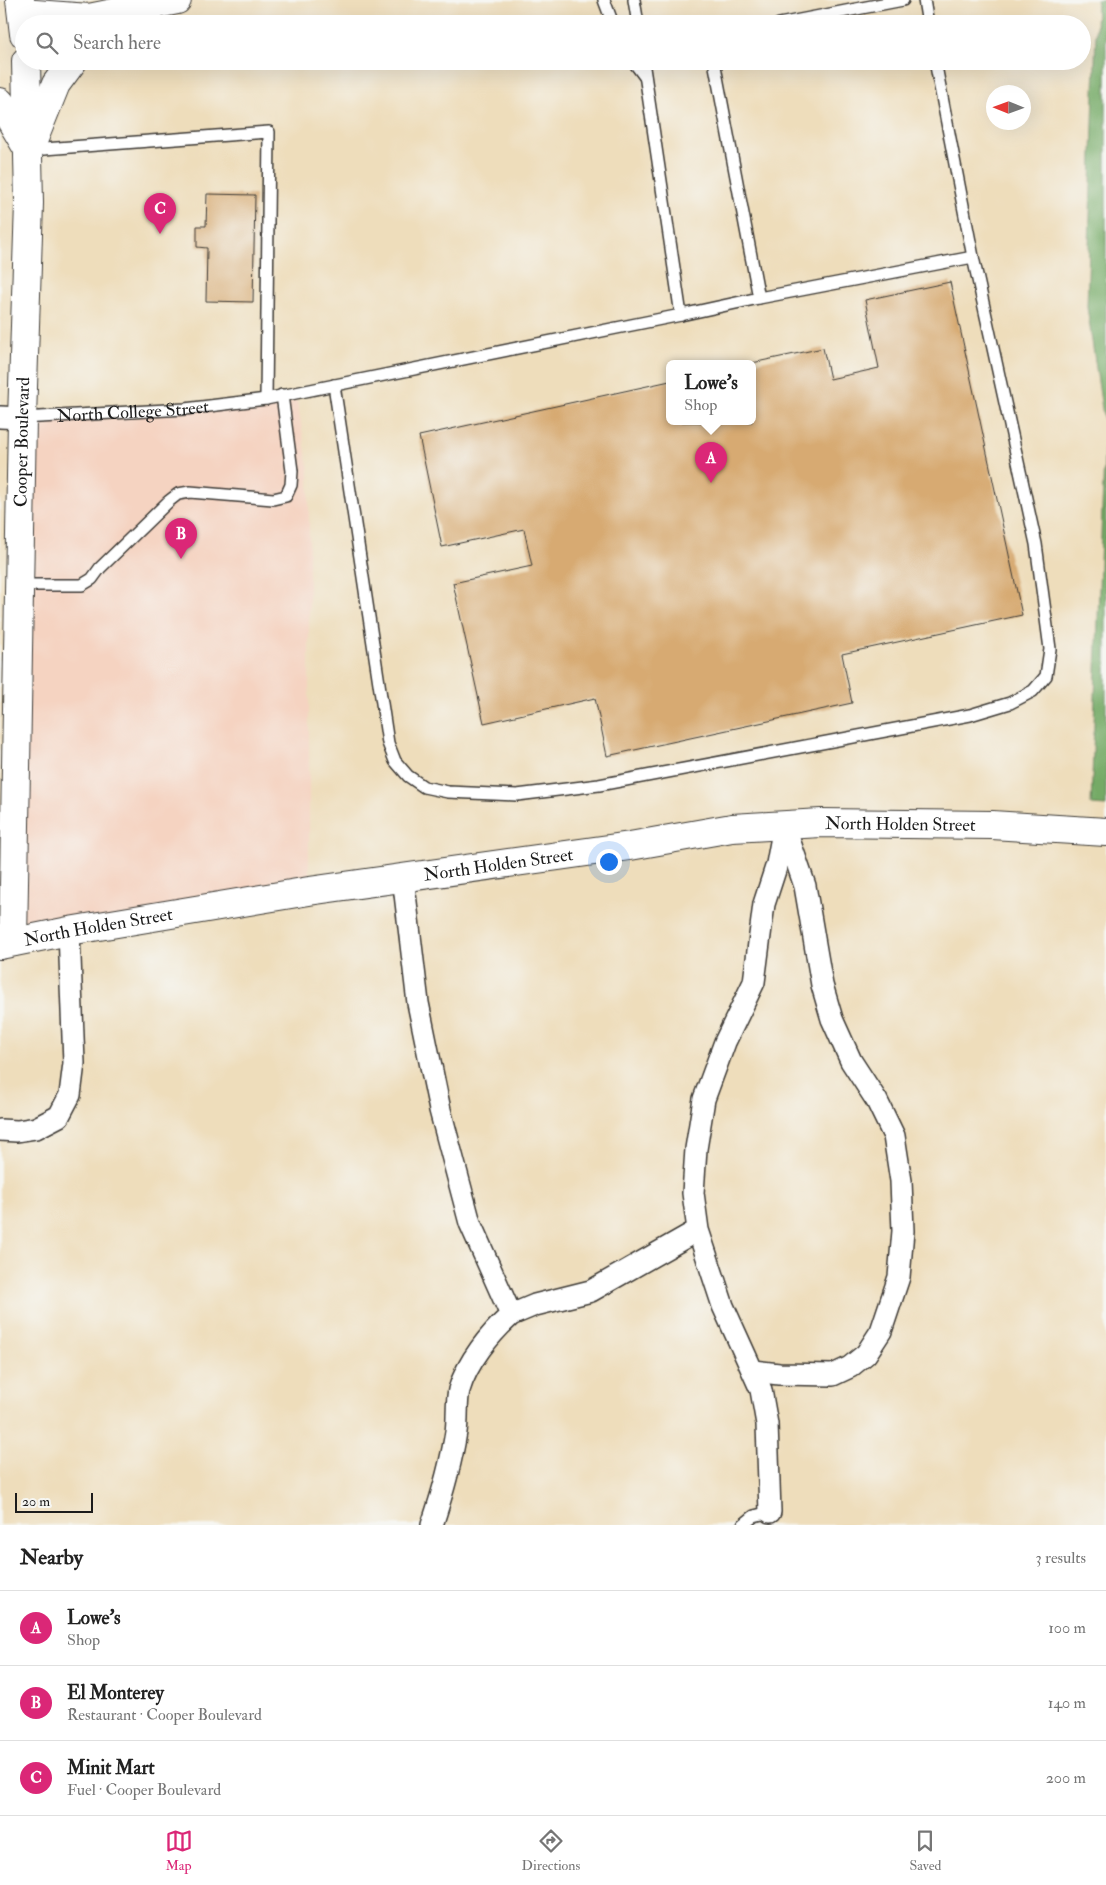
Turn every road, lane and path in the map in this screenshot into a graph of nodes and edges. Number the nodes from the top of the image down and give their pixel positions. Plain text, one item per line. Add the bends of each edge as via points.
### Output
1 (46, 0) edge
2 (177, 0) edge
3 (604, 0) edge
4 (634, 0) edge
5 (903, 0) edge
6 (924, 0) edge
7 (137, 8) junction
8 (18, 15) edge
9 (103, 15) edge
10 (127, 15) edge
11 (610, 15) edge
12 (636, 15) edge
13 (826, 15) edge
14 (926, 15) edge
15 (26, 70) edge
16 (66, 70) edge
17 (640, 70) edge
18 (644, 70) edge
19 (716, 70) edge
20 (938, 70) edge
21 (646, 79) junction
22 (0, 102) edge
23 (29, 151) junction
24 (973, 257) junction
25 (759, 298) junction
26 (681, 315) junction
27 (334, 385) junction
28 (282, 395) junction
29 (266, 399) junction
30 (11, 418) edge
31 (20, 585) junction
32 (784, 826) junction
33 (1106, 832) edge
34 (403, 877) junction
35 (69, 930) junction
36 (7, 944) edge
37 (0, 1130) edge
38 (698, 1230) junction
39 (511, 1316) junction
40 (754, 1371) junction
41 (770, 1512) joint
42 (432, 1525) edge
43 (743, 1525) edge

1 - 8 main road
2 - 7 main road
3 - 11 lane
4 - 12 lane
5 - 13 lane
6 - 14 lane
7 - 9 main road
7 - 10 main road
15 - 23 main road, Cooper Boulevard
16 - 23 main road via 56,84
17 - 21 lane
18 - 21 lane
19 - 25 lane
20 - 24 lane
21 - 26 lane
22 - 23 main road
23 - 29 lane via 269,132
23 - 30 main road, Cooper Boulevard via 30,203
24 - 25 lane, North College Street
24 - 27 lane via 1036,544 1050,649 1046,676 1034,691 1010,703 894,731 599,785 517,795 448,792 424,787 395,761 388,743
25 - 26 lane, North College Street
26 - 27 lane, North College Street
27 - 28 lane, North College Street
28 - 29 lane, North College Street
28 - 31 lane via 292,471 286,496 273,499 190,492 178,494 92,579 82,585
29 - 30 lane, North College Street via 185,409
30 - 31 main road, Cooper Boulevard
31 - 36 main road, Cooper Boulevard
32 - 33 main road, North Holden Street via 821,823 992,825
32 - 34 main road, North Holden Street via 732,828 630,846
32 - 38 street via 777,864 764,904 754,982 725,1042 704,1099 696,1149 694,1193
32 - 40 street via 805,886 822,985 832,1019 851,1061 877,1101 894,1136 901,1181 903,1231 899,1277 881,1331 866,1354 850,1367 833,1374
34 - 35 main road, North Holden Street
34 - 39 street via 418,1003 440,1110 470,1222
35 - 36 main road, North Holden Street
35 - 37 street via 74,1063 70,1095 59,1116 36,1128
38 - 39 street via 591,1292 535,1305
38 - 40 street via 724,1306
39 - 42 street via 492,1332 472,1362 459,1391 456,1432 445,1486
40 - 41 street via 767,1424
41 - 43 lane via 754,1516

